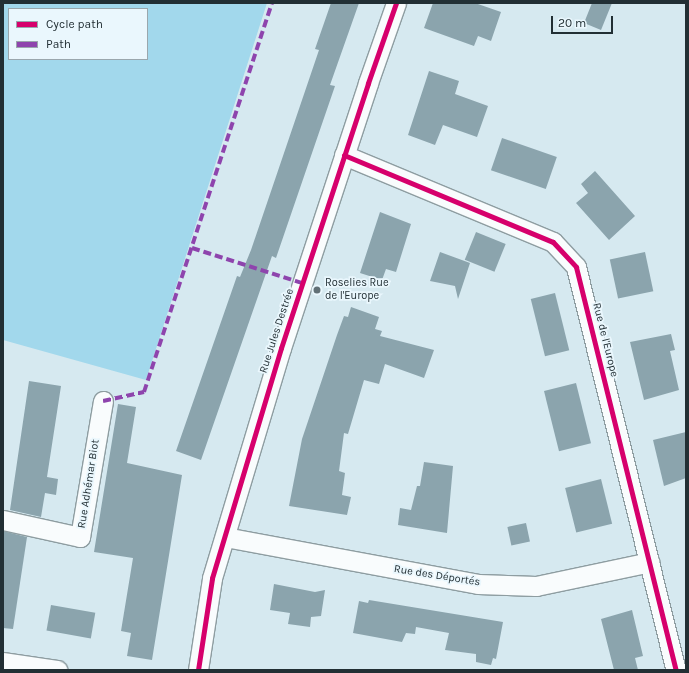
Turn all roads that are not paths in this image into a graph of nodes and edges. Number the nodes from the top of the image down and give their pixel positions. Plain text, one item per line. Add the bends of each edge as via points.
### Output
1 (396, 3) edge
2 (344, 155) junction
3 (103, 400) dead end
4 (3, 520) edge
5 (225, 537) junction
6 (650, 562) junction
7 (3, 662) edge
8 (56, 670) edge
9 (198, 670) edge
10 (676, 670) edge

1 - 2 street, Rue Jules Destrée
2 - 5 street, Rue Jules Destrée via 281,348
2 - 6 street, Rue de l'Europe via 553,242 576,267
3 - 4 street, Rue Adhémar Biot via 80,537
5 - 6 street, Rue des Déportés via 478,584 536,586
5 - 9 street, Rue Jules Destrée via 212,578
6 - 10 street, Rue de l'Europe
7 - 8 street

